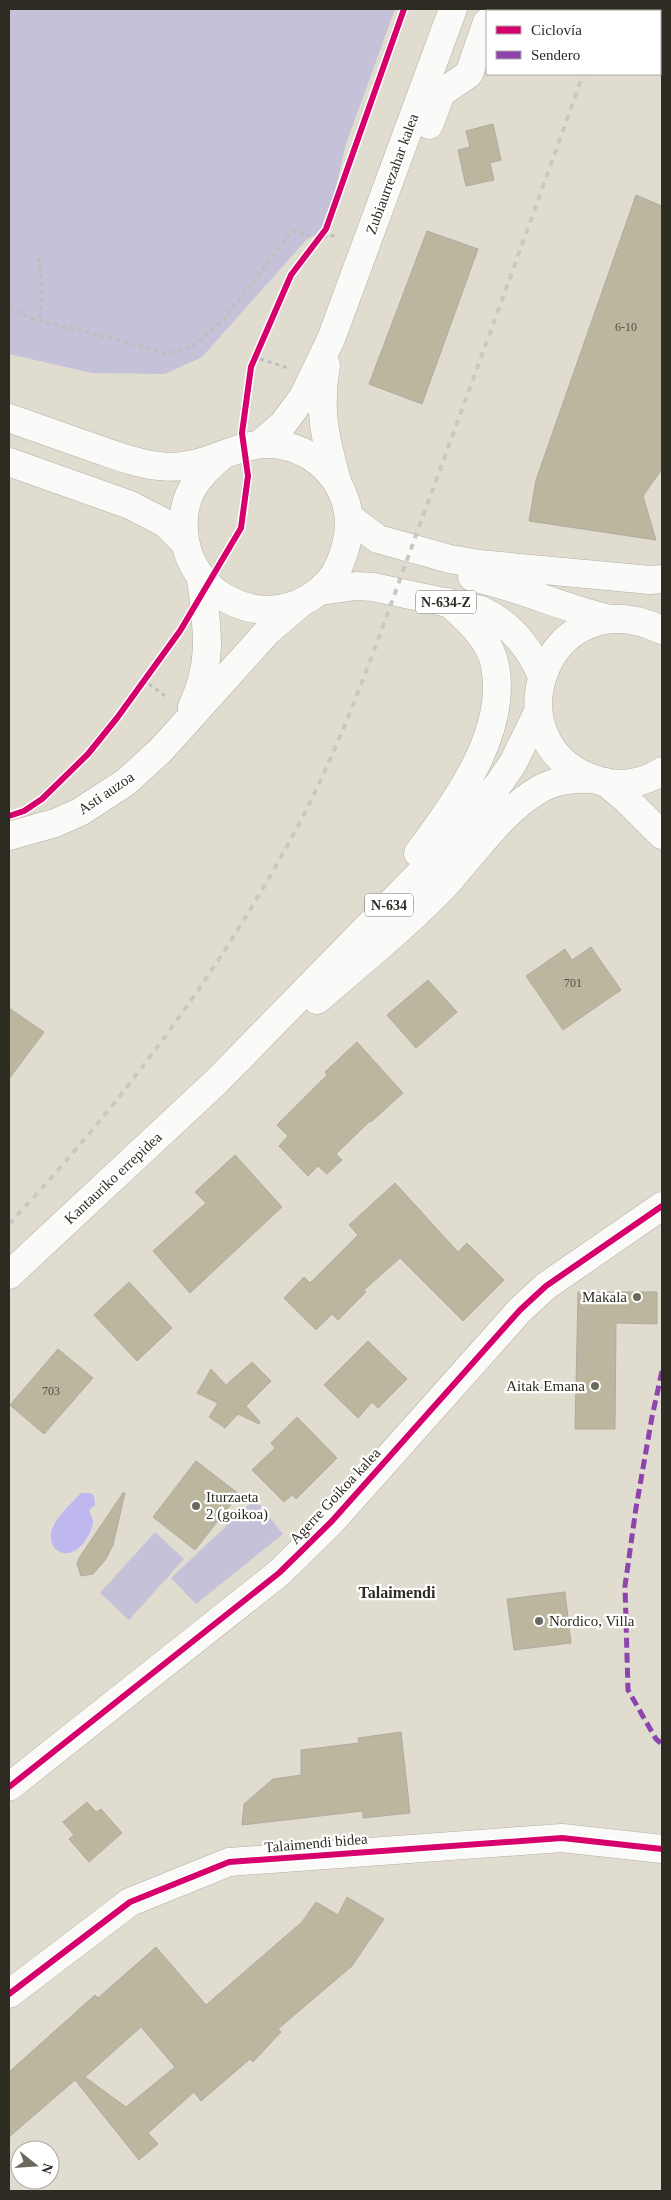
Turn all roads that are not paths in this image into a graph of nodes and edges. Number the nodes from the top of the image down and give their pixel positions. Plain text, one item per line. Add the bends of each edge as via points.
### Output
1 (453, 9) edge
2 (486, 25) edge
3 (363, 253) junction
4 (331, 339) junction
5 (9, 418) edge
6 (261, 443) junction
7 (223, 455) junction
8 (9, 462) edge
9 (337, 482) junction
10 (349, 516) junction
11 (378, 539) junction
12 (185, 543) junction
13 (201, 579) junction
14 (662, 579) edge
15 (311, 596) junction
16 (448, 602) junction
17 (610, 619) junction
18 (656, 623) edge
19 (542, 676) junction
20 (179, 711) junction
21 (538, 712) junction
22 (662, 771) edge
23 (599, 781) junction
24 (9, 836) edge
25 (662, 836) edge
26 (382, 911) junction
27 (217, 1081) junction
28 (662, 1206) edge
29 (9, 1276) edge
30 (9, 1787) edge
31 (662, 1849) edge
32 (9, 1994) edge

1 - 3 main road, Zubiaurrezahar kalea
2 - 3 main road via 469,74 441,93 393,221
3 - 4 main road, Zubiaurrezahar kalea
4 - 6 main road, Zubiaurrezahar kalea via 303,397 283,424
4 - 9 main road, Zubiaurrezahar kalea via 322,409 324,433
5 - 7 main road via 162,467 188,465
6 - 7 main road
6 - 9 main road via 295,448 312,456
7 - 12 main road via 204,471 190,492 183,517
8 - 12 main road via 130,504 165,523
9 - 10 main road
10 - 11 main road
10 - 15 main road via 348,544 338,570
11 - 14 main road via 426,554 479,564
11 - 17 main road, N-634-Z via 423,564 514,588
12 - 13 main road
13 - 15 main road via 217,594 237,605 259,610 281,609
13 - 20 main road, Asti auzoa via 208,662 200,690
15 - 16 main road, N-634-Z via 356,586
15 - 20 main road, Asti auzoa
16 - 19 main road, N-634-Z via 481,610 502,622 535,660
16 - 26 main road via 476,629 495,665 495,710 475,766 452,809 393,885
17 - 18 main road, N-634
17 - 19 main road, N-634 via 587,625 567,638 552,655
19 - 21 main road, N-634
20 - 24 main road, Asti auzoa via 147,764 103,798 55,823
21 - 23 main road, N-634 via 544,734 556,753 572,768
21 - 26 main road, N-634 via 513,763 480,807
22 - 23 main road, N-634 via 630,783
23 - 25 main road via 627,800
23 - 27 main road, N-634 via 578,778 544,787 523,801 416,914
26 - 27 main road, N-634
27 - 29 main road, Kantauriko errepidea / N-634
28 - 30 main road, Agerre Goikoa kalea via 546,1286 520,1310 332,1521 279,1573
31 - 32 main road, Talaimendi bidea via 562,1838 229,1862 130,1902

